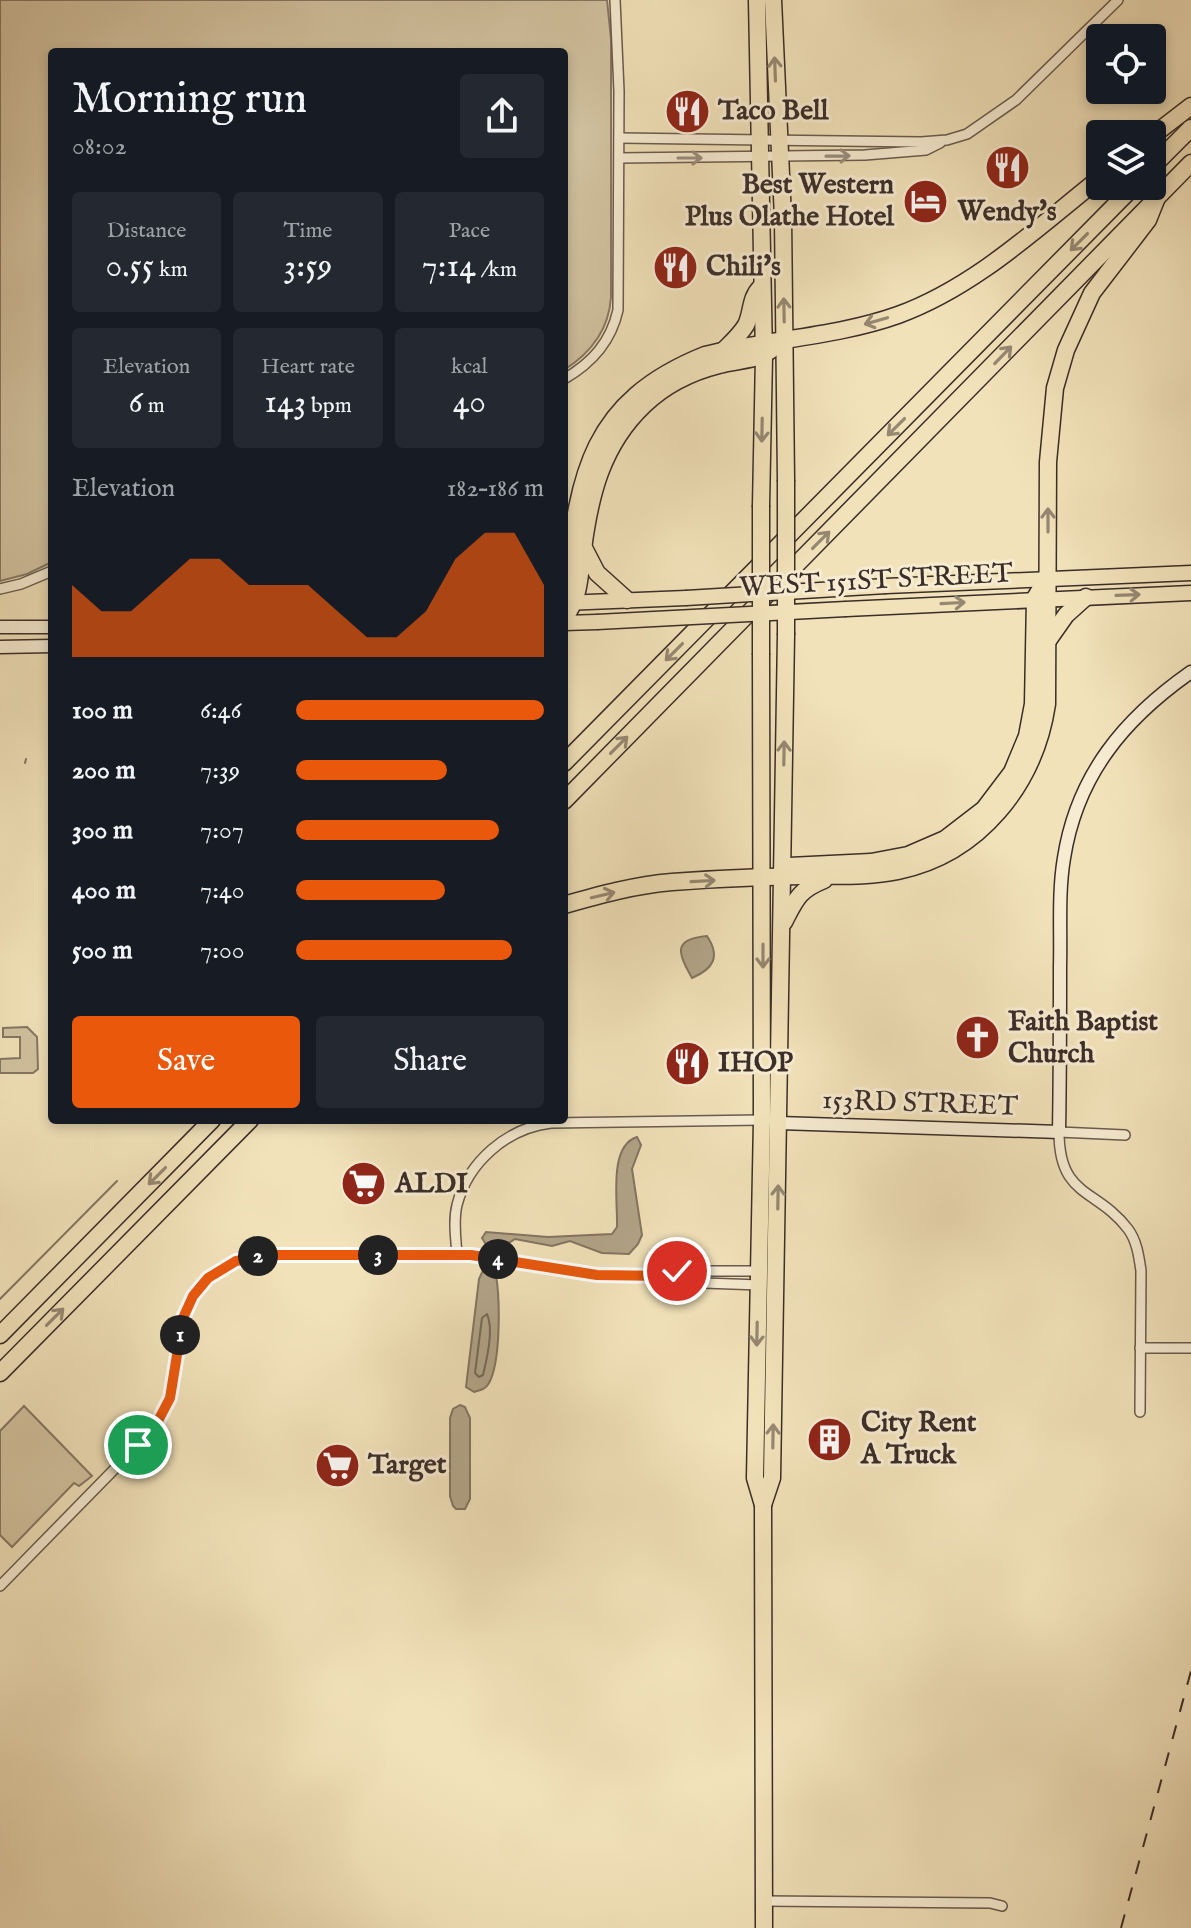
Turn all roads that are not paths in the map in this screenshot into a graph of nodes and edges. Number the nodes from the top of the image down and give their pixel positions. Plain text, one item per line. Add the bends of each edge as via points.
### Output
1 (615, 0) edge
2 (757, 0) edge
3 (773, 0) edge
4 (1118, 0) edge
5 (1191, 106) edge
6 (1166, 125) edge
7 (1191, 128) edge
8 (620, 138) junction
9 (759, 139) junction
10 (779, 139) junction
11 (947, 140) junction
12 (1166, 153) edge
13 (780, 157) junction
14 (620, 158) junction
15 (760, 158) junction
16 (1191, 163) edge
17 (1166, 187) edge
18 (1086, 189) edge
19 (1120, 200) edge
20 (1153, 200) edge
21 (1156, 200) edge
22 (763, 286) junction
23 (785, 339) junction
24 (764, 349) junction
25 (723, 351) junction
26 (568, 376) edge
27 (572, 553) edge
28 (48, 573) edge
29 (1191, 573) edge
30 (1047, 578) junction
31 (0, 589) edge
32 (1191, 593) edge
33 (1086, 597) junction
34 (1041, 598) junction
35 (568, 600) edge
36 (627, 600) junction
37 (568, 621) edge
38 (0, 627) edge
39 (48, 627) edge
40 (1047, 642) junction
41 (48, 646) edge
42 (0, 647) edge
43 (1191, 672) edge
44 (568, 759) edge
45 (568, 797) edge
46 (782, 831) junction
47 (813, 865) junction
48 (783, 871) junction
49 (763, 878) junction
50 (829, 878) junction
51 (568, 904) edge
52 (783, 925) junction
53 (771, 1122) junction
54 (568, 1123) edge
55 (208, 1124) edge
56 (246, 1124) edge
57 (547, 1124) edge
58 (1059, 1132) junction
59 (1125, 1135) dead end
60 (457, 1255) junction
61 (758, 1278) junction
62 (776, 1278) junction
63 (0, 1335) edge
64 (1140, 1348) junction
65 (1191, 1348) edge
66 (0, 1373) edge
67 (1140, 1412) dead end
68 (763, 1505) junction
69 (0, 1586) edge
70 (764, 1901) junction
71 (1002, 1906) dead end
72 (764, 1928) edge

1 - 8 street
2 - 9 highway
10 -> 3 highway
4 - 11 street via 1016,100 967,134
5 - 6 highway
7 - 12 highway
8 - 9 street
8 - 14 street
9 - 10 street
9 - 15 highway
10 - 11 street
10 - 13 highway
13 -> 11 street via 926,150
13 - 15 street
23 -> 13 highway
14 -> 15 street
14 - 26 street via 616,318 595,357
15 - 22 highway
16 - 17 highway
18 -> 23 highway via 948,292 874,322
19 -> 44 highway
45 -> 20 highway
30 -> 21 highway via 1050,427 1060,369 1092,293 1148,220
22 - 24 highway
22 - 25 highway via 754,295 745,327
23 - 24 highway
46 -> 23 highway, bridge
24 - 25 highway
24 - 27 highway via 692,374 657,394 631,418 594,485
24 -> 49 highway, bridge
25 - 27 highway via 661,376 612,422 581,483
27 - 35 highway
27 - 36 highway
28 - 31 street
29 - 30 main road, WEST 151ST STREET
30 - 34 highway
30 - 36 main road, WEST 151ST STREET, bridge
33 -> 32 main road, WEST 151ST STREET
33 - 34 main road, WEST 151ST STREET
33 - 40 highway
37 -> 34 main road, WEST 151ST STREET, bridge
34 - 40 highway
34 - 47 highway via 1031,720 1021,753 996,795 966,825 927,848 881,860
35 - 36 main road, WEST 151ST STREET
38 - 39 street
40 - 50 highway via 1047,704 1041,734 1024,775 1000,811 966,841 928,862 886,873
41 - 42 street
43 - 58 street via 1154,698 1122,732 1095,768 1073,819 1061,903
46 - 47 highway
46 - 48 highway
47 - 48 highway
48 - 49 highway
48 - 50 highway
48 - 52 highway
51 -> 49 highway via 643,886
49 -> 53 highway
50 - 52 highway via 800,893
52 - 53 highway
53 - 54 street
53 - 58 street, 153RD STREET
53 - 61 highway
62 -> 53 highway
55 -> 63 highway
66 -> 56 highway
57 - 60 street via 506,1138 482,1159 462,1192 456,1215
58 - 59 street
58 - 64 street via 1059,1152 1073,1183 1115,1215 1138,1249
60 - 61 street via 571,1273 665,1276 677,1271
60 - 69 street via 273,1255 224,1266 200,1286 188,1307 173,1390 158,1421
61 - 62 street
61 -> 68 highway via 755,1478
68 -> 62 highway via 772,1478
64 - 65 street
64 - 67 street
68 - 70 highway
70 - 71 street
70 - 72 highway

